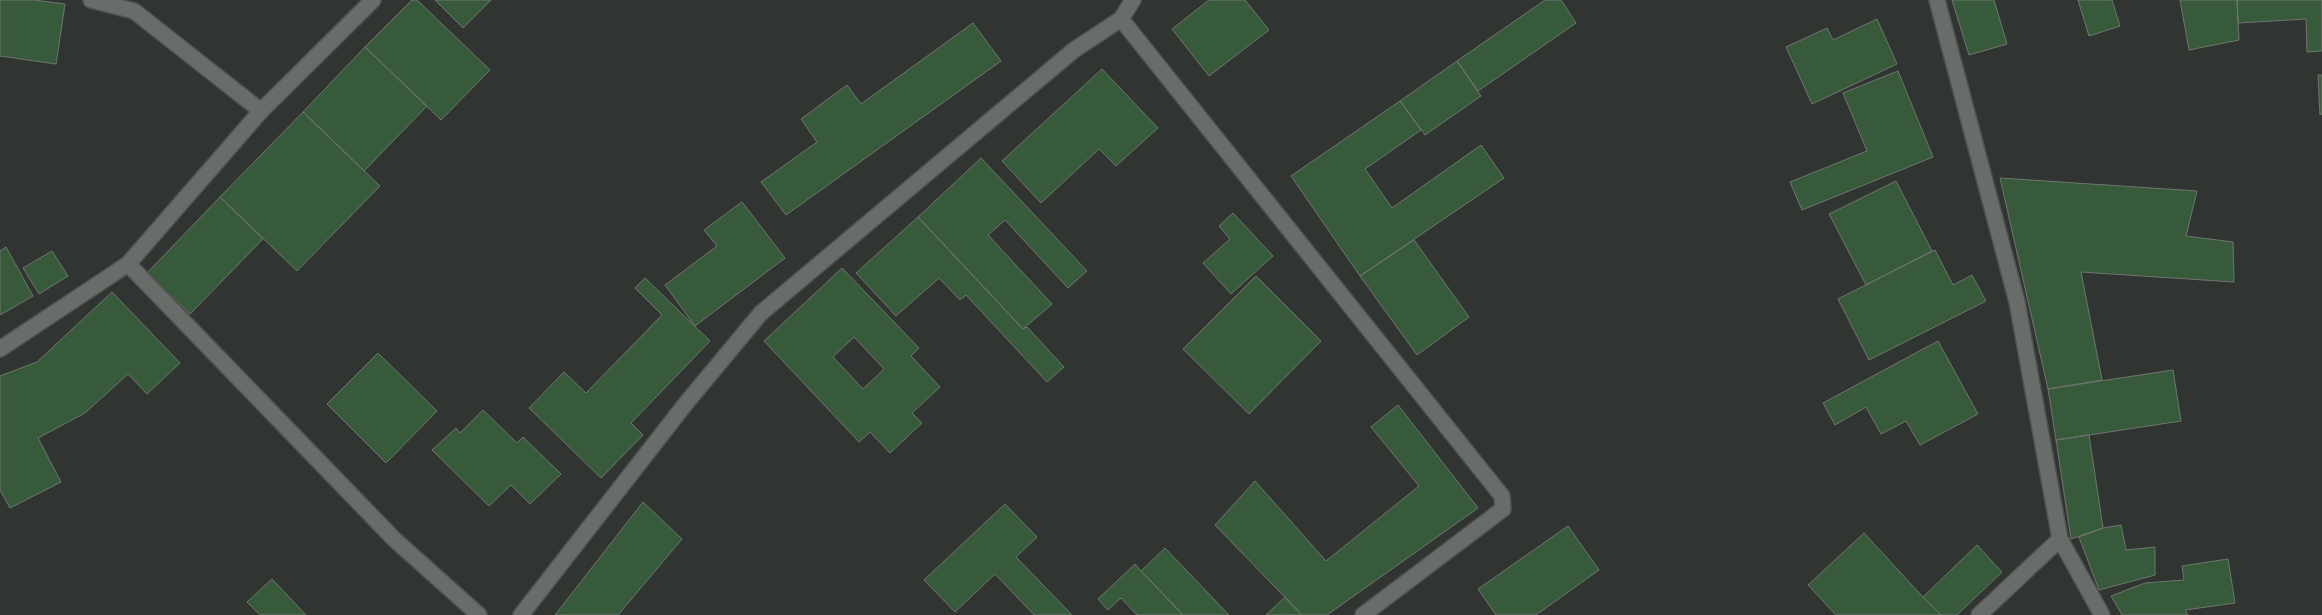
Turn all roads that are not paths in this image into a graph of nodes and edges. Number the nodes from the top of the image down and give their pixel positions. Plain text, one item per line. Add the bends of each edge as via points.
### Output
1 (91, 0) edge
2 (373, 0) edge
3 (1133, 0) edge
4 (1937, 0) edge
5 (1121, 20) junction
6 (261, 112) junction
7 (128, 264) junction
8 (0, 349) edge
9 (2060, 539) junction
10 (479, 615) edge
11 (521, 615) edge
12 (1363, 615) edge
13 (1979, 615) edge
14 (2102, 615) edge

1 - 6 street via 134,11
2 - 6 street
3 - 5 street
4 - 9 street via 2017,302
5 - 11 street via 1074,50 761,313 687,402
5 - 12 street via 1502,496 1503,509
6 - 7 street
7 - 8 street
7 - 10 street via 395,540
9 - 13 street
9 - 14 street

